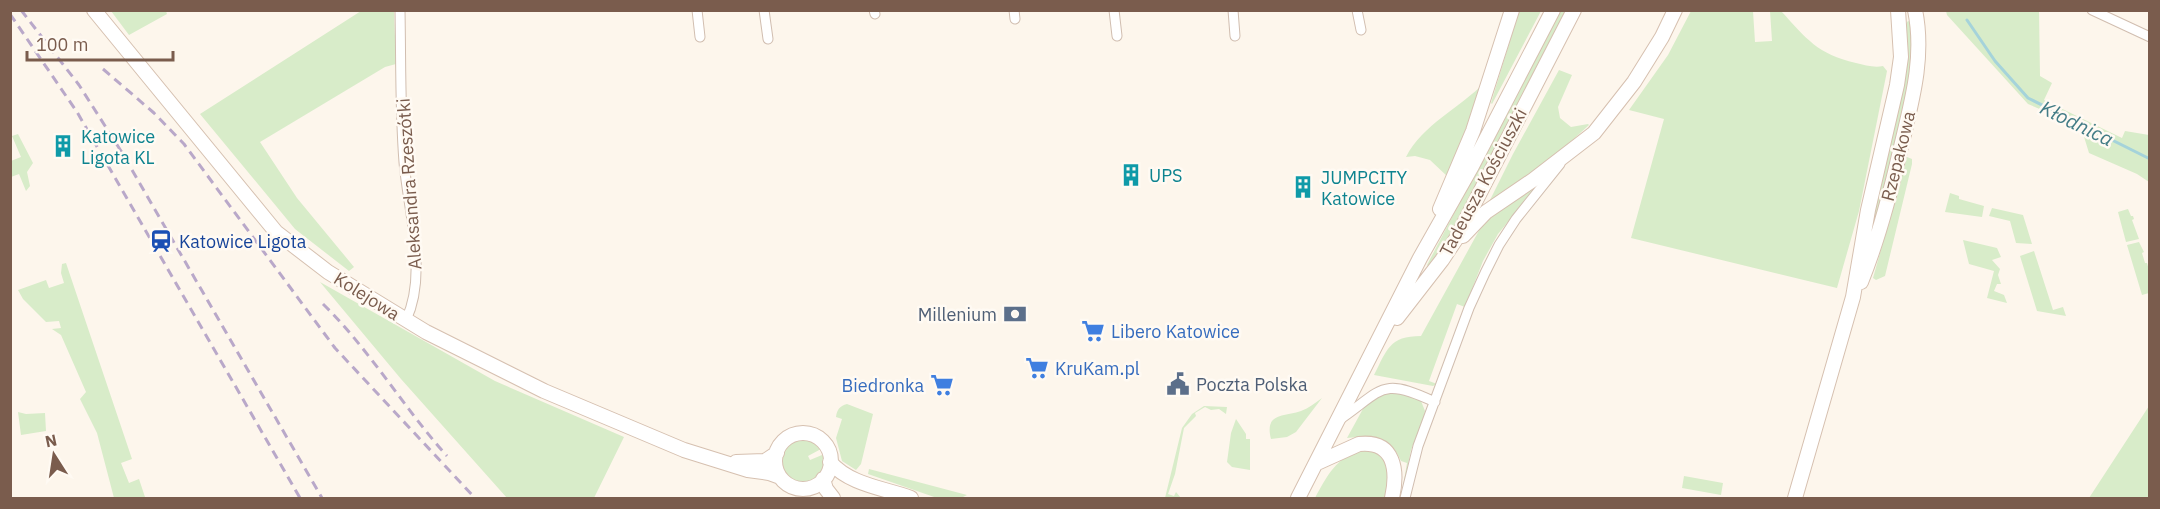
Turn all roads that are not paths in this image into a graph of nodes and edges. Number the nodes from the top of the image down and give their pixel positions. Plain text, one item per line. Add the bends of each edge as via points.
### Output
1 (94, 10) edge
2 (400, 10) edge
3 (697, 10) edge
4 (764, 10) edge
5 (1114, 10) edge
6 (1233, 10) edge
7 (1357, 10) edge
8 (1512, 10) edge
9 (1553, 10) edge
10 (1574, 10) edge
11 (1675, 10) edge
12 (1898, 10) edge
13 (1915, 10) edge
14 (2092, 10) edge
15 (1361, 30) dead end
16 (1117, 36) dead end
17 (1235, 36) dead end
18 (700, 37) dead end
19 (2150, 37) edge
20 (768, 39) dead end
21 (1573, 149) junction
22 (1420, 258) junction
23 (1442, 260) junction
24 (1853, 297) junction
25 (406, 320) junction
26 (1377, 344) junction
27 (1435, 402) junction
28 (1336, 422) junction
29 (777, 453) junction
30 (830, 462) junction
31 (728, 463) junction
32 (1317, 463) junction
33 (780, 477) junction
34 (824, 479) junction
35 (805, 489) junction
36 (818, 498) edge
37 (833, 498) edge
38 (911, 498) edge
39 (1298, 498) edge
40 (1392, 498) edge
41 (1406, 498) edge
42 (1795, 498) edge

1 - 25 street, Kolejowa via 276,232 328,272
2 - 25 street, Aleksandra Rzeszótki via 404,161 416,273 414,301
3 - 18 street
4 - 20 street
5 - 16 street
6 - 17 street
7 - 15 street
8 - 22 street via 1473,131
9 - 22 street, Tadeusza Kościuszki
10 - 23 street, Tadeusza Kościuszki
11 - 21 street via 1628,91 1594,133
12 - 24 street, Rzepakowa via 1900,66
13 - 24 street, Rzepakowa via 1918,62 1913,95 1871,258
14 - 19 street
21 - 23 street via 1486,212
21 - 27 street via 1499,245 1469,308
22 - 26 street, Tadeusza Kościuszki
23 - 26 street, Tadeusza Kościuszki
24 - 42 street, Rzepakowa
25 - 31 street, Kolejowa via 575,405 684,450
26 - 28 street, Tadeusza Kościuszki
27 - 28 street via 1399,388 1386,388
27 - 41 street via 1415,453
28 - 32 street, Tadeusza Kościuszki
29 - 30 street via 788,438 808,434 825,445
29 - 31 street, Kolejowa via 765,461
29 - 33 street
30 - 34 street
30 - 38 street via 848,477
31 - 33 street, Kolejowa
32 - 39 street, Tadeusza Kościuszki
32 - 40 street via 1359,444 1379,446 1394,464
33 - 35 street
34 - 35 street
34 - 37 street
35 - 36 street

